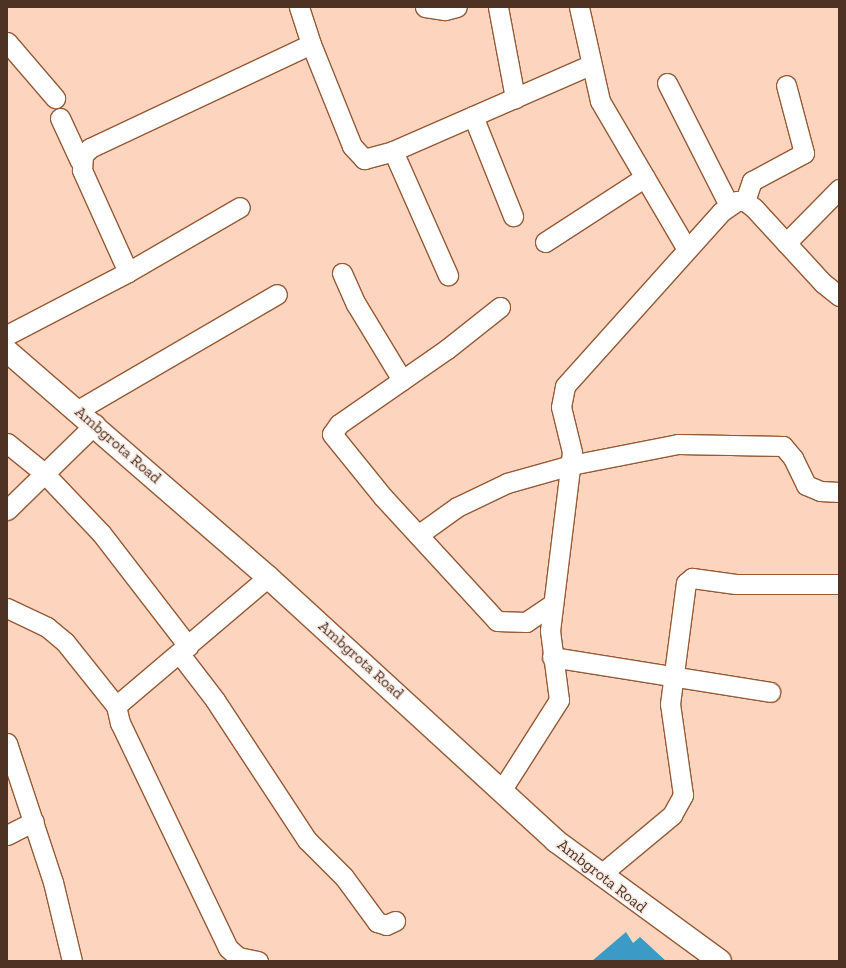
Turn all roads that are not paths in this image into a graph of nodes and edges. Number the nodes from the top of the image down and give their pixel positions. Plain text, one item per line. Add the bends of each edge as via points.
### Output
1 (299, 7) edge
2 (425, 7) edge
3 (457, 7) edge
4 (498, 7) edge
5 (579, 7) edge
6 (7, 42) edge
7 (311, 44) junction
8 (590, 65) junction
9 (667, 83) dead end
10 (786, 85) dead end
11 (55, 98) dead end
12 (515, 98) junction
13 (473, 116) junction
14 (60, 118) dead end
15 (393, 151) junction
16 (80, 161) junction
17 (645, 177) junction
18 (839, 189) edge
19 (737, 203) junction
20 (240, 207) dead end
21 (513, 216) dead end
22 (545, 242) dead end
23 (786, 243) junction
24 (687, 250) junction
25 (128, 272) junction
26 (342, 273) dead end
27 (448, 275) dead end
28 (277, 294) dead end
29 (839, 296) edge
30 (500, 306) dead end
31 (7, 335) edge
32 (7, 351) edge
33 (402, 380) junction
34 (78, 410) junction
35 (95, 424) junction
36 (7, 443) edge
37 (571, 465) junction
38 (44, 473) junction
39 (839, 492) edge
40 (7, 510) edge
41 (418, 535) junction
42 (268, 577) junction
43 (839, 584) edge
44 (551, 605) junction
45 (7, 608) edge
46 (184, 650) junction
47 (552, 657) junction
48 (672, 678) junction
49 (770, 692) dead end
50 (116, 706) junction
51 (7, 743) edge
52 (501, 791) junction
53 (34, 821) junction
54 (7, 835) edge
55 (600, 875) junction
56 (395, 922) dead end
57 (234, 959) edge
58 (72, 961) edge
59 (258, 961) edge
60 (720, 961) edge

1 - 7 street
2 - 3 street via 445,10
4 - 12 street
5 - 8 street
6 - 11 street
7 - 15 street via 357,154 374,158
7 - 16 street via 90,148
8 - 12 street
8 - 17 street via 600,101
9 - 19 street
10 - 19 street via 804,153 752,182
12 - 13 street
13 - 15 street
13 - 21 street
14 - 16 street
15 - 27 street
16 - 25 street
17 - 22 street
17 - 24 street
18 - 23 street
19 - 23 street
19 - 24 street
20 - 25 street
23 - 29 street via 822,283
24 - 37 street via 565,386 561,407 571,441
25 - 31 street
26 - 33 street via 356,304
28 - 34 street
30 - 33 street
32 - 34 main road, Ambgrota Road
33 - 41 street via 339,424 332,434
34 - 35 main road, Ambgrota Road
35 - 38 street
35 - 42 main road, Ambgrota Road
36 - 38 street
37 - 39 street via 664,446 765,443 788,450 802,479 811,489
37 - 41 street via 537,473 474,497
37 - 44 street
38 - 40 street
38 - 46 street via 125,561
41 - 44 street via 497,622 526,622
42 - 46 street
42 - 52 main road, Ambgrota Road
43 - 48 street via 736,584 692,578 682,593
44 - 47 street
45 - 50 street via 47,627 65,642
46 - 50 street
46 - 56 street via 307,840 344,877 377,922 386,925
47 - 48 street
47 - 52 street via 559,700
48 - 49 street
48 - 55 street via 674,742 683,795 679,805
50 - 57 street via 120,724 189,873
51 - 53 street
52 - 55 main road, Ambgrota Road
53 - 54 street
53 - 58 street
55 - 60 main road, Ambgrota Road
57 - 59 street

